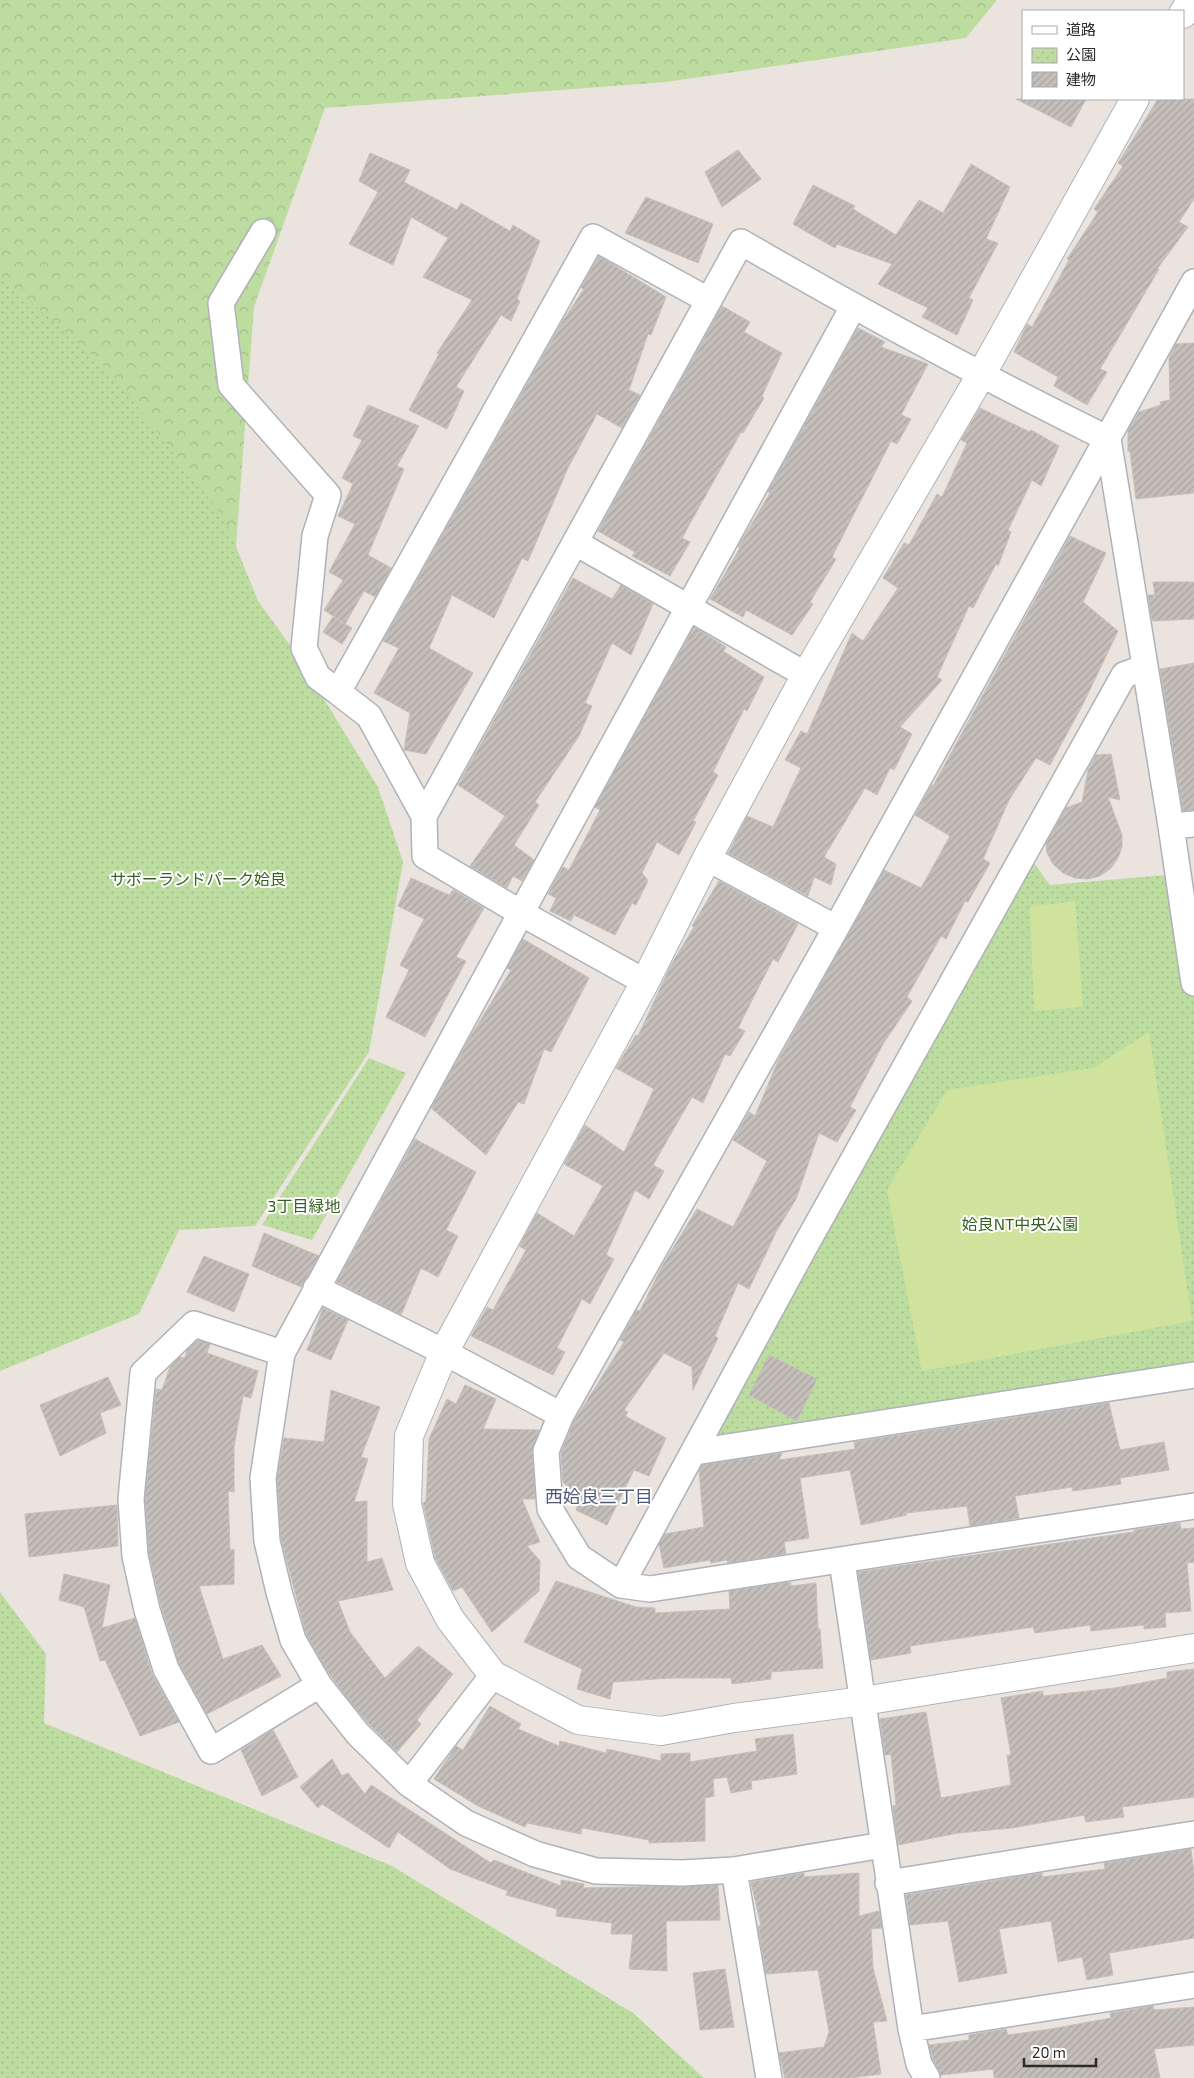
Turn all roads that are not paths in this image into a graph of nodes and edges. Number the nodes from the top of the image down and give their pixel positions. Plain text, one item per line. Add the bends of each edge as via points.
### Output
1 (1190, 0) edge
2 (1184, 12) edge
3 (1134, 100) edge
4 (263, 232) dead end
5 (1194, 282) edge
6 (708, 300) junction
7 (853, 307) junction
8 (981, 375) junction
9 (1108, 439) junction
10 (576, 543) junction
11 (687, 608) junction
12 (1143, 668) junction
13 (806, 675) junction
14 (338, 692) junction
15 (424, 816) junction
16 (1182, 825) edge
17 (707, 858) junction
18 (521, 912) junction
19 (836, 928) junction
20 (645, 982) junction
21 (1194, 983) edge
22 (316, 1288) junction
23 (444, 1352) junction
24 (282, 1353) junction
25 (1194, 1375) edge
26 (561, 1415) junction
27 (695, 1452) junction
28 (1194, 1506) edge
29 (842, 1561) junction
30 (621, 1585) junction
31 (1194, 1648) edge
32 (493, 1675) junction
33 (319, 1685) junction
34 (863, 1701) junction
35 (409, 1784) junction
36 (1194, 1834) edge
37 (883, 1845) junction
38 (734, 1870) junction
39 (888, 1883) junction
40 (1194, 1985) edge
41 (911, 2029) junction
42 (769, 2078) edge
43 (927, 2078) edge

1 - 2 street
3 - 8 street
4 - 14 street via 221,303 231,385 328,495 315,536 304,648 318,677
5 - 9 street
6 - 7 street via 741,242
6 - 10 street
6 - 14 street via 593,237
7 - 8 street
7 - 11 street
8 - 9 street
8 - 13 street
9 - 12 street
9 - 19 street
10 - 11 street
10 - 15 street
11 - 13 street
11 - 18 street
12 - 16 street
12 - 27 street via 1124,675 804,1248
13 - 17 street
14 - 15 street via 369,716
15 - 18 street via 425,856
16 - 21 street
17 - 19 street
17 - 20 street
18 - 20 street
18 - 22 street
19 - 26 street
20 - 23 street
22 - 23 street
22 - 24 street
23 - 26 street
23 - 32 street via 409,1436 407,1504 420,1563 450,1619
24 - 33 street via 263,1478 267,1541 293,1640
24 - 33 street via 194,1324 143,1373 131,1499 135,1556 147,1610 166,1669 211,1751
25 - 27 street
26 - 30 street via 546,1451 550,1509 579,1557
27 - 30 street
28 - 29 street
29 - 30 street via 650,1589
29 - 34 street
31 - 34 street
32 - 34 street via 578,1720 661,1730
32 - 35 street
33 - 35 street via 358,1734
34 - 37 street
35 - 38 street via 466,1823 536,1854 596,1871 683,1873
36 - 39 street
37 - 38 street
37 - 39 street
38 - 42 street
39 - 41 street
40 - 41 street
41 - 43 street via 919,2064

